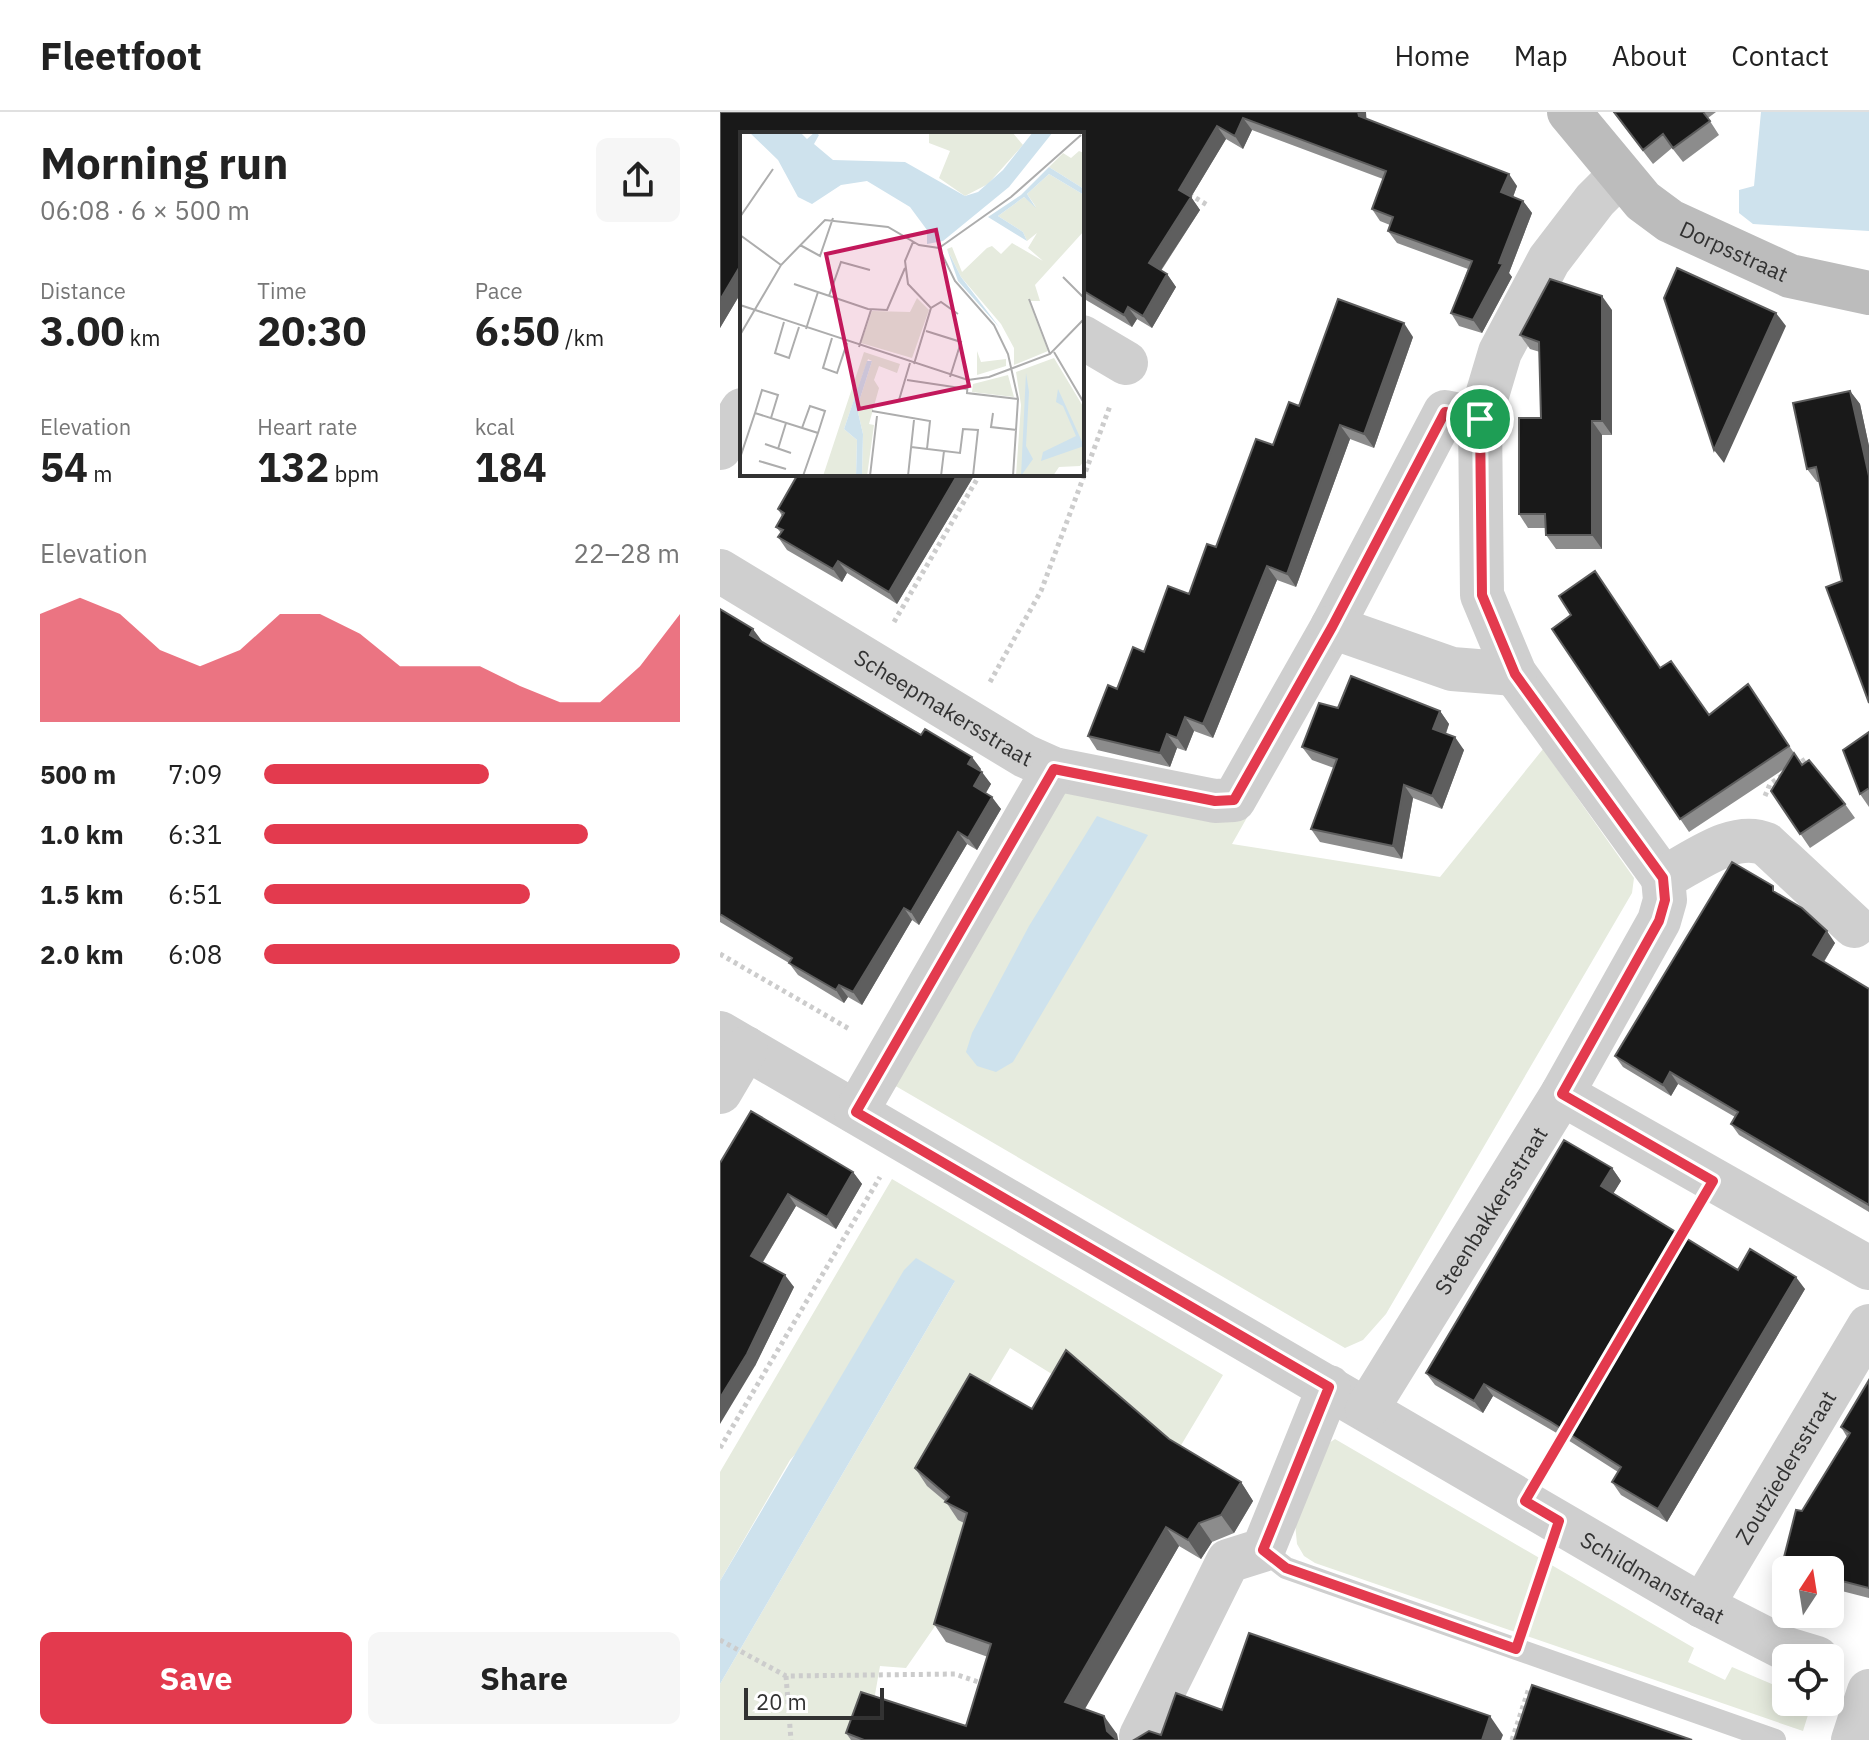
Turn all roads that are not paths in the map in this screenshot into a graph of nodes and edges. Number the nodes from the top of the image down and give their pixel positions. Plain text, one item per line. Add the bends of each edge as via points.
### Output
1 (1569, 112) edge
2 (1620, 175) junction
3 (1868, 299) edge
4 (1084, 338) edge
5 (1126, 363) road end
6 (740, 413) edge
7 (1480, 419) junction
8 (720, 448) edge
9 (720, 571) edge
10 (1332, 627) junction
11 (1515, 674) junction
12 (1040, 762) junction
13 (1663, 878) junction
14 (1862, 936) edge
15 (733, 1041) edge
16 (720, 1092) edge
17 (1562, 1094) junction
18 (856, 1112) junction
19 (1869, 1268) edge
20 (1869, 1326) edge
21 (1329, 1387) junction
22 (1367, 1409) junction
23 (1263, 1550) junction
24 (1702, 1606) junction
25 (1776, 1644) edge
26 (1844, 1666) edge
27 (1869, 1674) edge
28 (1869, 1691) edge
29 (1141, 1736) edge
30 (1775, 1740) edge
31 (1853, 1740) edge

1 - 2 street, Dorpsstraat
2 - 3 street, Dorpsstraat via 1643,201 1697,236 1790,276
2 - 7 street via 1549,260 1526,299 1500,352
4 - 5 street
6 - 8 street
7 - 10 street via 1445,412
7 - 11 street via 1482,595
9 - 12 street, Scheepmakersstraat
10 - 11 street via 1452,669
10 - 12 street, Scheepmakersstraat via 1234,800 1215,801
11 - 13 street
12 - 18 street
13 - 14 street via 1737,840 1752,838 1766,844
13 - 17 street, Steenbakkersstraat via 1665,900 1659,921
15 - 16 street, Schildmanstraat
15 - 18 street, Schildmanstraat
17 - 19 street
17 - 22 street, Steenbakkersstraat
18 - 21 street, Schildmanstraat
20 - 24 street, Zoutziedersstraat
21 - 22 street, Schildmanstraat
21 - 23 street
22 - 24 street, Schildmanstraat
23 - 29 street via 1228,1561
23 - 30 lane via 1286,1568
24 - 25 street, Schildmanstraat
26 - 27 street
28 - 31 street

